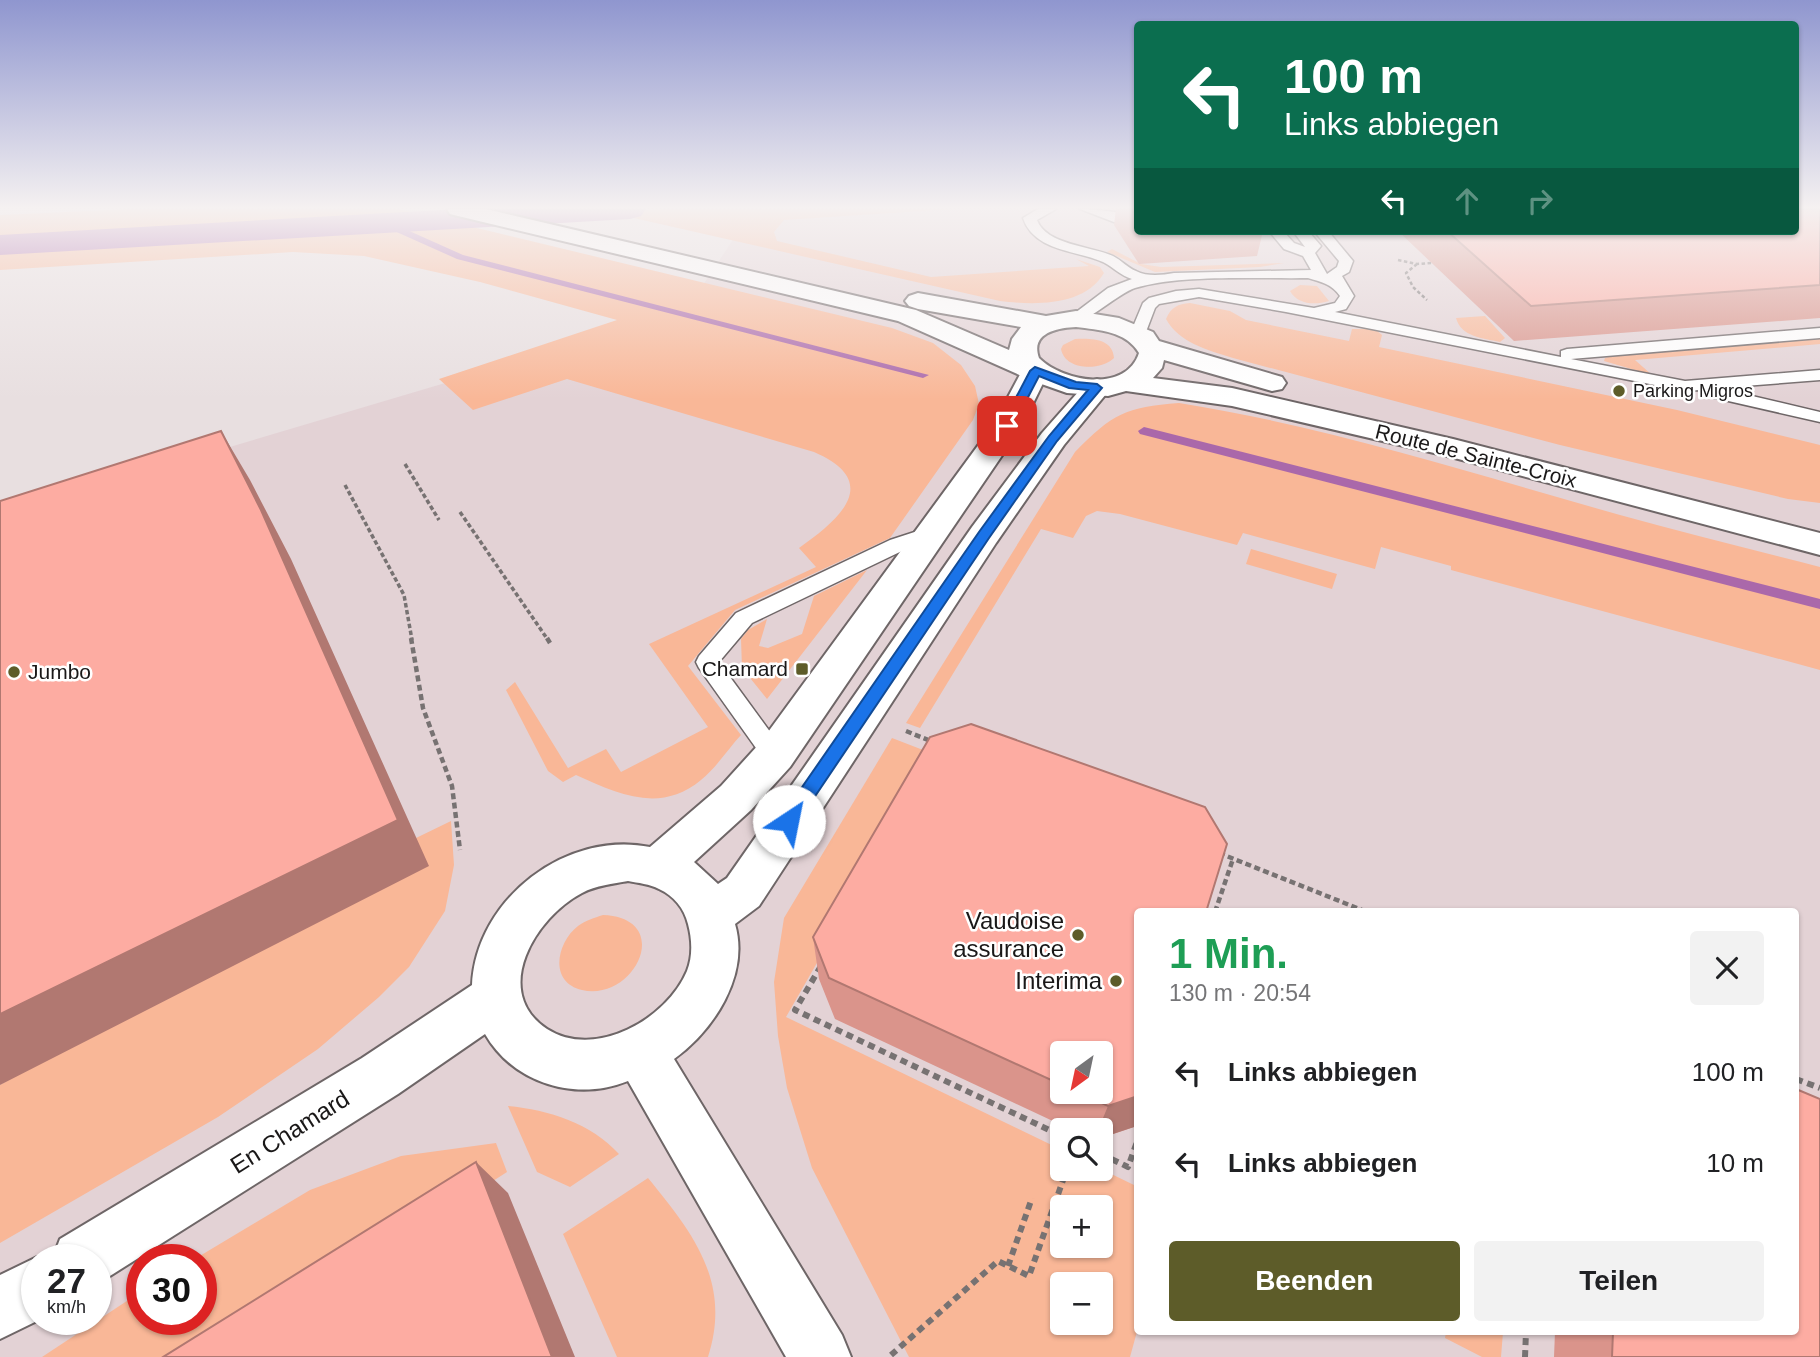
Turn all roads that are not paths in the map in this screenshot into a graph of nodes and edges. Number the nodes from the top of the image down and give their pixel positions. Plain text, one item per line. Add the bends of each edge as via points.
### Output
1 (741, 272) edge
2 (798, 272) edge
3 (1120, 272) edge
4 (1292, 272) edge
5 (1296, 272) edge
6 (1319, 272) edge
7 (1338, 272) edge
8 (1275, 275) junction
9 (1321, 276) junction
10 (1153, 279) junction
11 (1128, 281) junction
12 (1341, 287) junction
13 (1199, 293) junction
14 (1286, 307) junction
15 (1310, 312) junction
16 (1076, 319) junction
17 (1047, 324) junction
18 (1820, 333) edge
19 (1145, 340) junction
20 (1540, 356) junction
21 (1035, 371) junction
22 (1820, 375) edge
23 (1801, 377) junction
24 (1112, 385) junction
25 (1685, 386) junction
26 (1820, 390) edge
27 (1820, 417) edge
28 (1820, 522) edge
29 (936, 531) junction
30 (1820, 544) edge
31 (775, 755) junction
32 (660, 868) junction
33 (711, 915) junction
34 (495, 998) junction
35 (639, 1052) junction
36 (107, 1244) edge
37 (21, 1297) edge
38 (0, 1310) edge
39 (820, 1357) edge

1 - 21 main road via 907,315
2 - 17 main road via 961,310
3 - 11 lane
4 - 8 lane
5 - 9 lane
6 - 9 lane
7 - 12 lane via 1334,275
8 - 10 lane
8 - 14 lane via 1265,282 1264,290
9 - 12 lane
10 - 11 lane
10 - 13 lane
11 - 16 lane
12 - 15 lane via 1347,296 1341,306
13 - 14 lane
13 - 19 lane via 1176,295 1148,306
14 - 15 lane
15 - 20 lane
16 - 17 main road, Route de Sainte-Croix
16 - 19 main road, Route de Sainte-Croix via 1120,325
17 - 21 main road via 1034,330 1022,350
18 - 20 lane
19 - 24 main road via 1154,357 1151,367 1142,376
19 - 28 main road, Route de Sainte-Croix via 1244,376
20 - 25 lane
21 - 24 main road, Route de Sainte-Croix via 1074,386
21 - 29 main road via 1007,426
22 - 23 lane
23 - 25 lane
23 - 26 lane
24 - 30 main road, Route de Sainte-Croix via 1232,397
24 - 33 main road via 1053,439 743,892
25 - 27 lane
29 - 31 main road
29 - 31 lane via 744,618 707,662
31 - 32 main road
32 - 33 main road via 691,885
32 - 34 main road via 628,862 592,867 559,882 530,904 508,934 495,968
33 - 35 main road via 716,950 705,988 679,1024
34 - 35 main road via 508,1027 528,1049 548,1059 593,1065
34 - 36 main road, En Chamard via 380,1076
35 - 39 main road
37 - 38 main road

